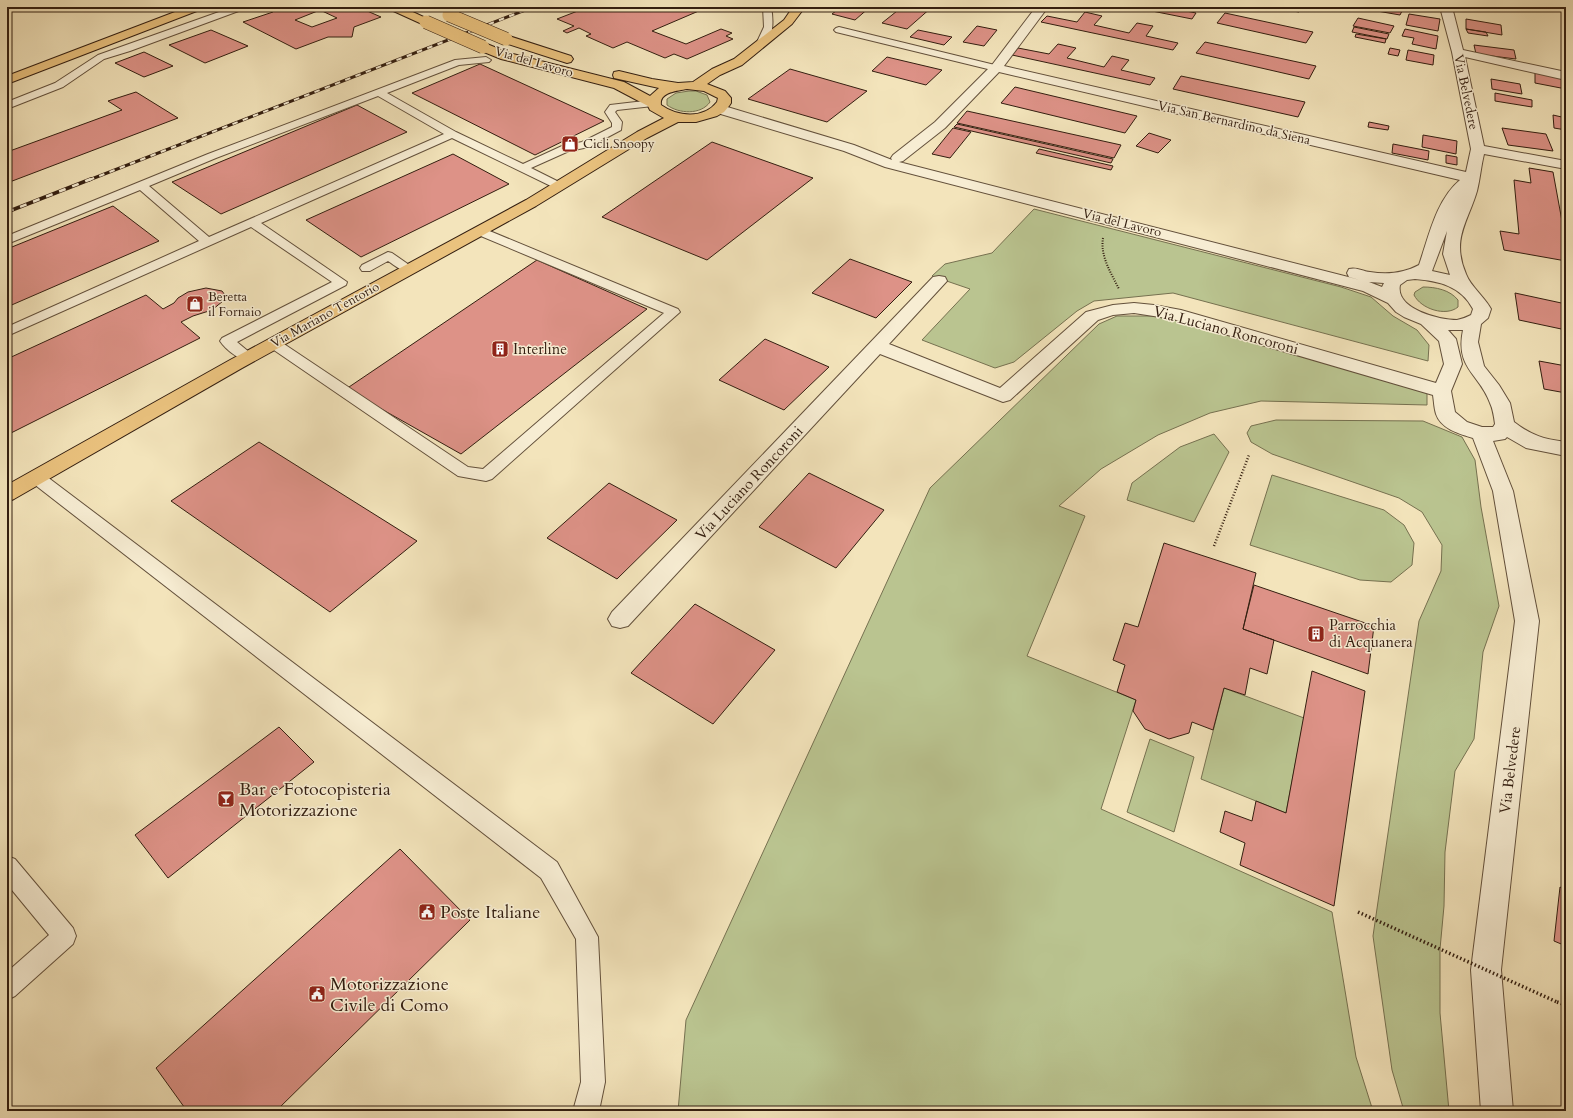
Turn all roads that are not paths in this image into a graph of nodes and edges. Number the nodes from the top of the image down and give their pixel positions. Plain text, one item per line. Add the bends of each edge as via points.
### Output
1 (198, 7) edge
2 (241, 7) edge
3 (393, 7) edge
4 (766, 7) edge
5 (799, 7) edge
6 (1042, 7) edge
7 (1446, 7) edge
8 (437, 11) dead end
9 (839, 30) dead end
10 (762, 42) junction
11 (1458, 52) junction
12 (486, 60) dead end
13 (738, 62) junction
14 (996, 68) junction
15 (1566, 76) edge
16 (7, 80) edge
17 (697, 85) junction
18 (676, 86) junction
19 (716, 90) junction
20 (380, 93) junction
21 (7, 106) edge
22 (656, 107) junction
23 (719, 109) junction
24 (677, 118) junction
25 (452, 134) junction
26 (642, 135) junction
27 (849, 148) junction
28 (1478, 149) junction
29 (898, 158) junction
30 (1566, 165) edge
31 (523, 168) junction
32 (1472, 178) junction
33 (141, 185) junction
34 (559, 186) junction
35 (252, 222) junction
36 (480, 231) junction
37 (7, 240) edge
38 (208, 242) junction
39 (366, 268) dead end
40 (409, 270) junction
41 (1414, 274) junction
42 (1397, 279) junction
43 (939, 281) dead end
44 (1468, 290) junction
45 (1393, 299) junction
46 (1428, 320) junction
47 (1473, 321) junction
48 (7, 332) edge
49 (273, 344) junction
50 (877, 346) junction
51 (248, 357) junction
52 (1444, 385) junction
53 (1492, 389) junction
54 (1505, 425) junction
55 (1481, 434) junction
56 (1566, 449) edge
57 (36, 477) junction
58 (7, 494) edge
59 (620, 619) dead end
60 (7, 867) edge
61 (7, 988) edge
62 (586, 1111) edge
63 (1497, 1111) edge

1 - 16 main road
2 - 21 lane via 101,57 59,85
3 - 22 main road, Via del Lavoro, bridge via 505,56 617,84
4 - 10 lane via 769,27
5 - 10 main road via 788,22
6 - 14 street
7 - 11 street, Via Belvedere
8 - 18 main road, Via del Lavoro, bridge via 506,39 617,75
9 - 14 lane, Via San Bernardino da Siena
10 - 13 main road
11 - 15 street
11 - 28 street, Via Belvedere
12 - 20 lane via 458,62
13 - 17 main road via 716,72
13 - 19 main road
14 - 29 street via 940,125
14 - 32 street, Via San Bernardino da Siena
17 - 18 main road
17 - 19 main road
18 - 22 main road via 655,97
19 - 23 main road via 724,99
20 - 25 lane
20 - 33 lane
22 - 24 main road, Via del Lavoro
22 - 26 main road
22 - 31 lane via 614,107 610,112 617,122 617,128 585,145 566,148
23 - 24 main road via 701,116
23 - 27 street, Via del Lavoro
24 - 26 main road
25 - 31 lane
25 - 35 lane
26 - 34 main road, Via Mariano Tentorio
27 - 29 street, Via del Lavoro
27 - 45 street, Via del Lavoro via 890,164 1369,288
28 - 30 street
28 - 32 street, Via Belvedere
29 - 42 street, Via del Lavoro via 1369,277
31 - 34 lane
32 - 41 street via 1458,190 1448,204 1426,268
32 - 44 street, Via Belvedere via 1455,227 1451,254 1458,275
33 - 37 lane
33 - 38 lane
34 - 36 main road, Via Mariano Tentorio
35 - 38 lane
35 - 51 lane via 341,282 227,341
36 - 40 main road, Via Mariano Tentorio
36 - 49 lane via 673,312 486,475 464,472
38 - 48 lane
39 - 40 lane via 388,256
40 - 49 main road, Via Mariano Tentorio
41 - 42 street
41 - 44 street via 1450,280
42 - 45 street via 1392,283 1390,290
43 - 50 street, Via Luciano Roncoroni
44 - 47 street via 1478,299 1482,309 1479,318
45 - 46 street, Via del Lavoro via 1402,308
46 - 47 street via 1456,325
46 - 52 street via 1447,339 1453,364
47 - 53 street via 1469,342 1475,367
49 - 51 main road, Via Mariano Tentorio
50 - 52 street, Via Luciano Roncoroni via 1003,396 1092,316 1107,310 1149,309
50 - 59 street, Via Luciano Roncoroni
51 - 57 main road, Via Mariano Tentorio
52 - 53 street via 1461,377 1475,380
52 - 55 street via 1446,415 1460,427
53 - 54 street via 1500,402
54 - 55 street via 1498,434
54 - 56 street via 1535,445
55 - 63 street, Via Belvedere via 1503,491 1527,621 1486,970
57 - 58 main road, Via Mariano Tentorio
57 - 62 lane via 549,870 587,937 593,1082
60 - 61 lane via 65,936

